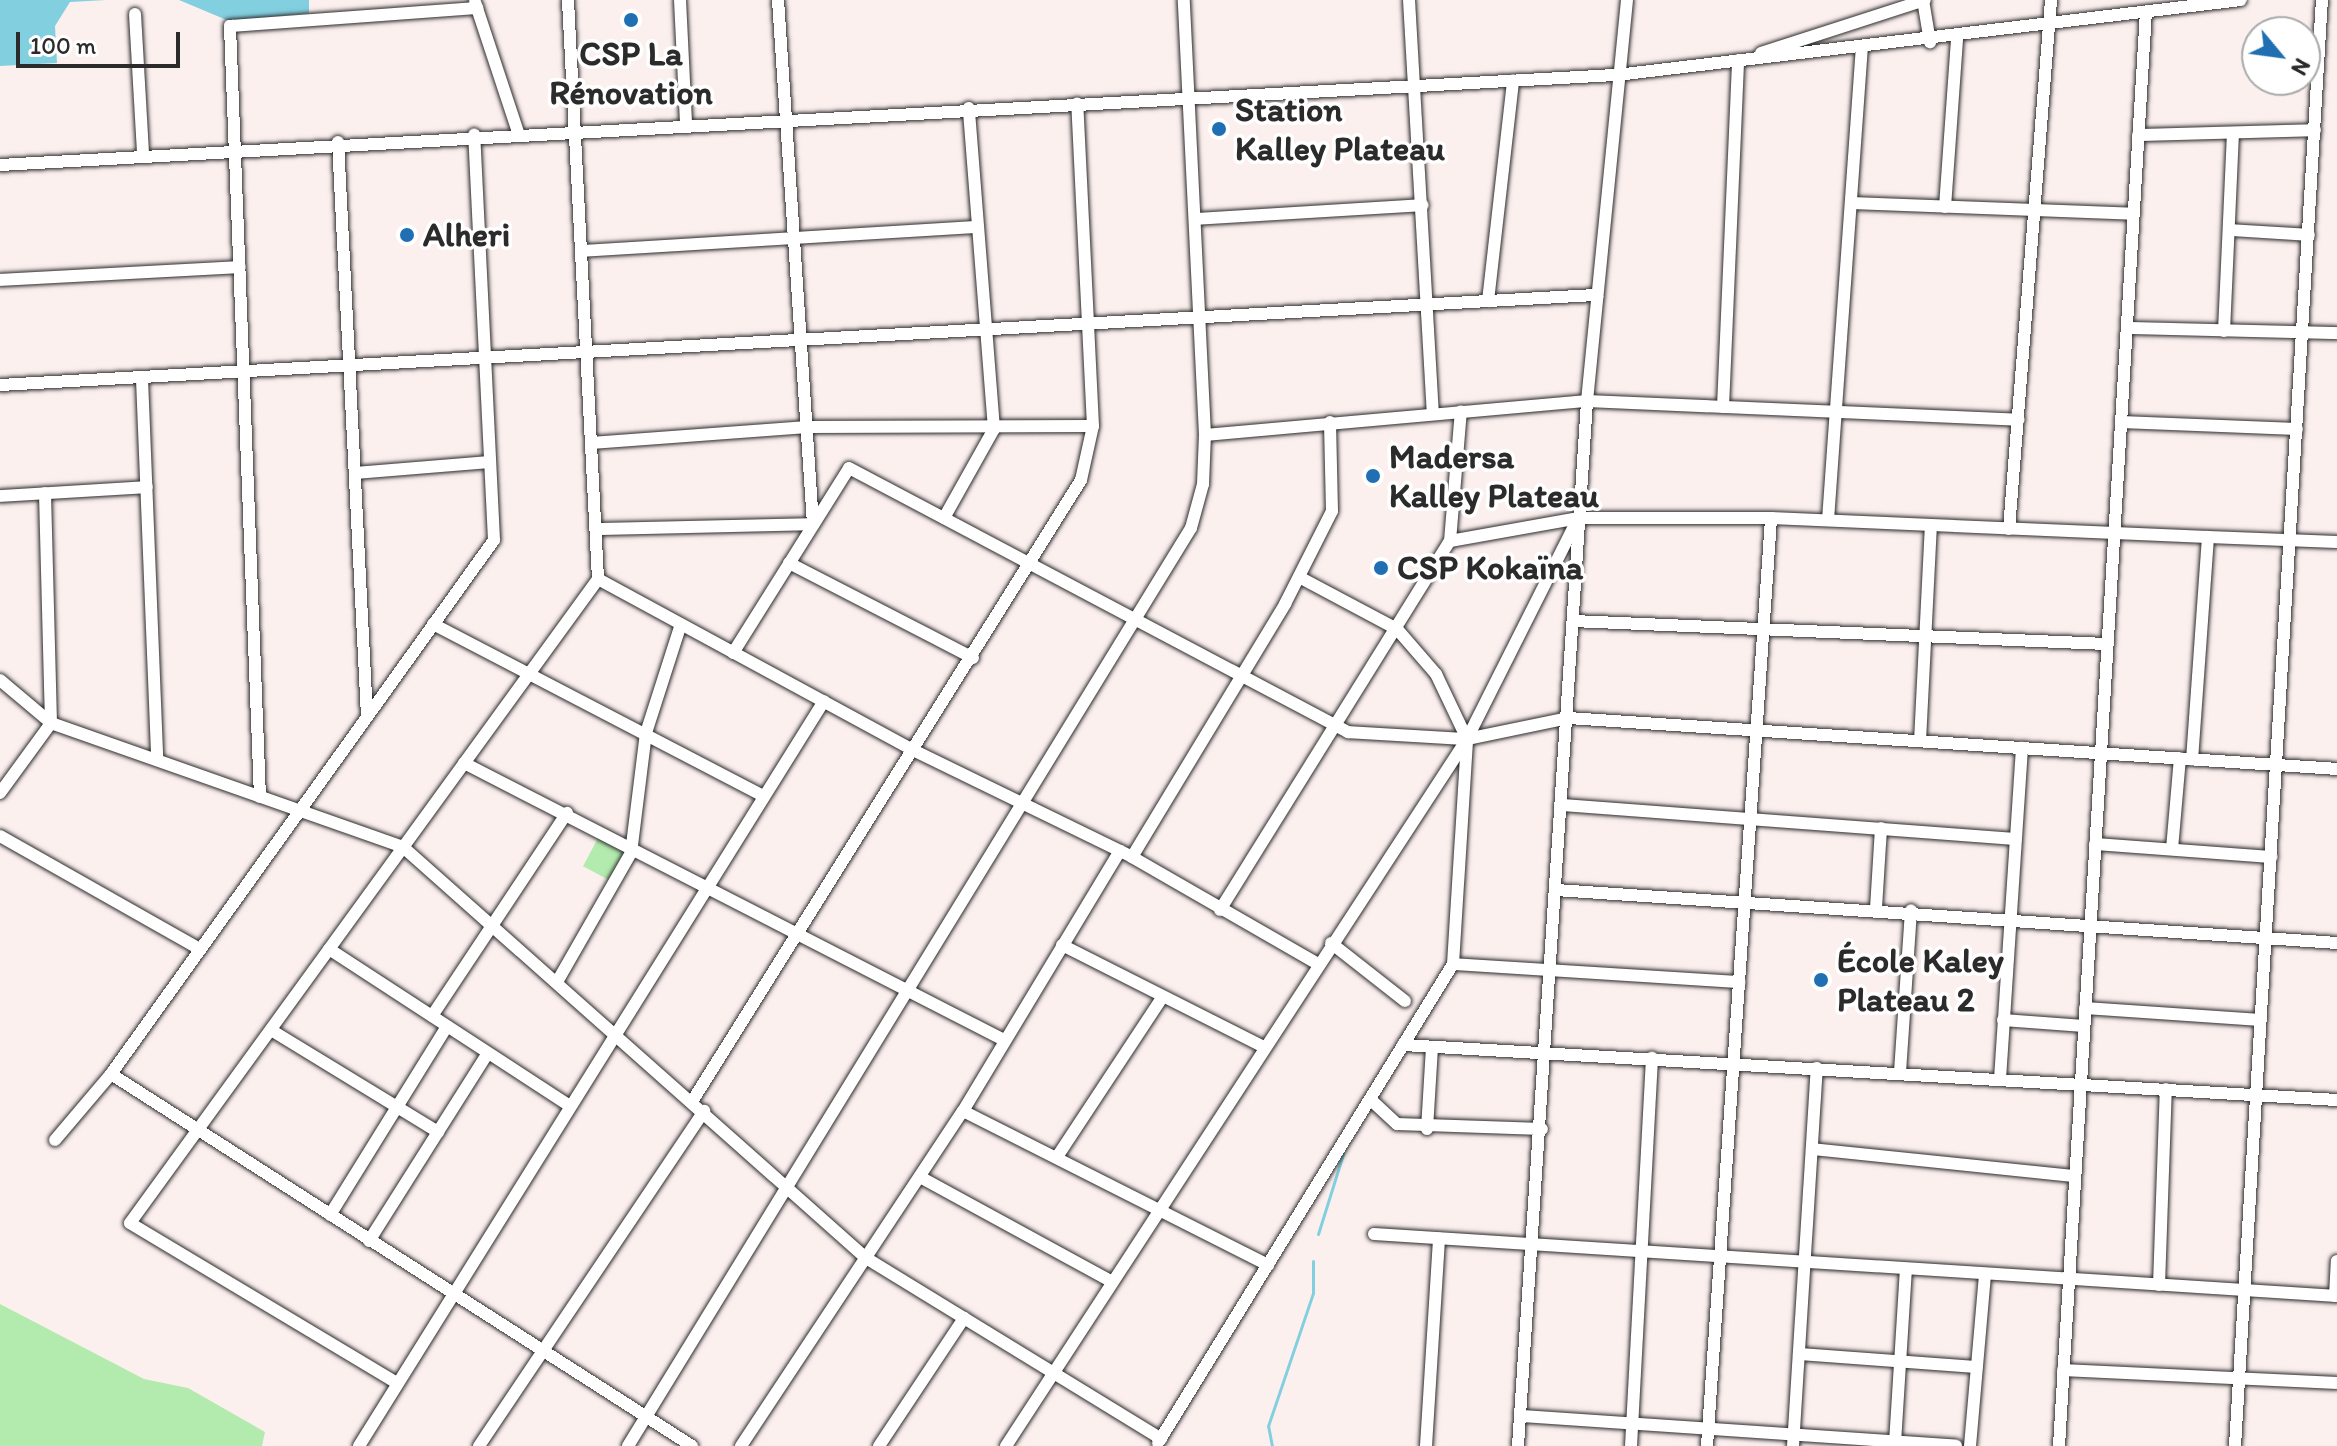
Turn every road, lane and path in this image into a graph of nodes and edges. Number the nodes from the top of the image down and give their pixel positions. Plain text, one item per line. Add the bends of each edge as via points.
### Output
1 (568, 0) edge
2 (680, 0) edge
3 (778, 0) edge
4 (793, 0) edge
5 (1184, 0) edge
6 (1409, 0) edge
7 (1627, 0) edge
8 (1924, 0) edge
9 (2051, 0) edge
10 (2241, 0) edge
11 (2322, 0) edge
12 (476, 4) edge
13 (2146, 12) junction
14 (135, 14) dead end
15 (2049, 24) junction
16 (1957, 38) junction
17 (1930, 42) junction
18 (1862, 48) junction
19 (1738, 60) junction
20 (1617, 75) junction
21 (1513, 80) junction
22 (1414, 85) junction
23 (1189, 97) junction
24 (1077, 103) junction
25 (969, 108) junction
26 (786, 118) junction
27 (686, 123) junction
28 (575, 129) junction
29 (2315, 130) junction
30 (518, 132) junction
31 (2233, 133) junction
32 (474, 134) junction
33 (2138, 135) junction
34 (338, 142) junction
35 (235, 147) junction
36 (143, 154) junction
37 (0, 165) edge
38 (1851, 203) junction
39 (1423, 205) junction
40 (1945, 207) junction
41 (2034, 210) junction
42 (2134, 214) junction
43 (1195, 219) junction
44 (977, 227) junction
45 (2230, 230) junction
46 (2309, 235) junction
47 (794, 238) junction
48 (581, 251) junction
49 (240, 267) junction
50 (0, 280) edge
51 (1597, 295) junction
52 (1488, 301) junction
53 (1428, 305) junction
54 (1202, 318) junction
55 (1087, 324) junction
56 (2127, 328) junction
57 (985, 330) junction
58 (2224, 331) junction
59 (2303, 333) junction
60 (2337, 333) edge
61 (801, 341) junction
62 (586, 353) junction
63 (485, 359) junction
64 (350, 367) junction
65 (245, 373) junction
66 (142, 379) junction
67 (0, 385) edge
68 (1587, 401) junction
69 (1723, 407) junction
70 (1433, 411) junction
71 (1461, 411) junction
72 (1836, 412) junction
73 (2019, 420) junction
74 (1330, 422) junction
75 (2121, 422) junction
76 (1093, 426) junction
77 (807, 427) junction
78 (994, 429) junction
79 (2297, 429) junction
80 (1205, 435) junction
81 (591, 443) junction
82 (490, 462) junction
83 (355, 473) junction
84 (147, 487) junction
85 (45, 493) junction
86 (0, 496) edge
87 (944, 518) junction
88 (1579, 518) junction
89 (1771, 518) junction
90 (1828, 520) junction
91 (813, 524) junction
92 (1931, 526) junction
93 (596, 529) junction
94 (2009, 529) junction
95 (2114, 532) junction
96 (2208, 537) junction
97 (2291, 540) junction
98 (1450, 541) junction
99 (2337, 542) edge
100 (789, 563) junction
101 (1030, 564) junction
102 (1299, 577) junction
103 (598, 579) junction
104 (1136, 619) junction
105 (1573, 621) junction
106 (433, 624) junction
107 (681, 624) junction
108 (1397, 629) junction
109 (1763, 630) junction
110 (1925, 636) junction
111 (2107, 644) junction
112 (733, 653) junction
113 (973, 658) junction
114 (1242, 672) junction
115 (527, 677) junction
116 (0, 680) edge
117 (824, 701) junction
118 (367, 716) junction
119 (1568, 718) junction
120 (51, 723) junction
121 (1331, 723) junction
122 (1756, 730) junction
123 (646, 733) junction
124 (1467, 739) junction
125 (1920, 741) junction
126 (2022, 748) junction
127 (915, 751) junction
128 (2101, 753) junction
129 (2186, 759) junction
130 (157, 760) junction
131 (464, 763) junction
132 (2277, 765) junction
133 (2337, 769) edge
134 (0, 793) edge
135 (764, 796) junction
136 (260, 797) junction
137 (1023, 805) junction
138 (1562, 805) junction
139 (300, 810) junction
140 (567, 813) junction
141 (1750, 820) junction
142 (1881, 828) junction
143 (0, 836) edge
144 (2016, 839) junction
145 (632, 844) junction
146 (2095, 844) junction
147 (403, 847) junction
148 (2172, 849) junction
149 (1126, 854) junction
150 (2272, 857) junction
151 (1556, 890) junction
152 (705, 891) junction
153 (1745, 899) junction
154 (1876, 908) junction
155 (1220, 910) junction
156 (1911, 910) junction
157 (2009, 919) junction
158 (492, 925) junction
159 (2090, 927) junction
160 (796, 938) junction
161 (2267, 942) junction
162 (1331, 943) junction
163 (2337, 943) edge
164 (1062, 945) junction
165 (200, 949) junction
166 (329, 949) junction
167 (1316, 963) junction
168 (1453, 964) junction
169 (1553, 970) junction
170 (557, 982) junction
171 (1739, 982) junction
172 (908, 993) junction
173 (1161, 999) junction
174 (1405, 1001) dead end
175 (2085, 1008) junction
176 (432, 1016) junction
177 (2003, 1020) junction
178 (2261, 1020) junction
179 (447, 1026) junction
180 (2084, 1026) junction
181 (271, 1030) junction
182 (616, 1034) junction
183 (1002, 1039) junction
184 (1403, 1045) junction
185 (1262, 1046) junction
186 (1432, 1048) junction
187 (1547, 1052) junction
188 (488, 1053) junction
189 (1652, 1058) junction
190 (1733, 1063) junction
191 (1817, 1068) junction
192 (1900, 1072) junction
193 (111, 1074) junction
194 (2000, 1079) junction
195 (2081, 1084) junction
196 (2166, 1089) junction
197 (2257, 1095) junction
198 (1370, 1099) junction
199 (693, 1100) junction
200 (2337, 1100) edge
201 (570, 1106) junction
202 (397, 1107) junction
203 (704, 1111) junction
204 (963, 1111) junction
205 (1427, 1129) junction
206 (1542, 1129) junction
207 (198, 1130) junction
208 (438, 1132) junction
209 (55, 1140) dead end
210 (1812, 1149) junction
211 (1057, 1157) junction
212 (2075, 1176) junction
213 (920, 1177) junction
214 (791, 1186) junction
215 (1157, 1204) junction
216 (330, 1215) junction
217 (1374, 1234) dead end
218 (1439, 1238) junction
219 (369, 1241) junction
220 (1535, 1245) junction
221 (1640, 1251) junction
222 (1720, 1256) junction
223 (866, 1258) junction
224 (2337, 1261) edge
225 (1805, 1262) junction
226 (1268, 1265) junction
227 (1906, 1269) junction
228 (1985, 1274) junction
229 (2069, 1279) junction
230 (1109, 1280) junction
231 (2159, 1285) junction
232 (2245, 1290) junction
233 (452, 1294) junction
234 (2336, 1296) edge
235 (964, 1318) junction
236 (539, 1350) junction
237 (1799, 1354) junction
238 (1900, 1362) junction
239 (1977, 1367) junction
240 (2063, 1370) junction
241 (1051, 1372) junction
242 (2240, 1378) junction
243 (397, 1383) junction
244 (2337, 1383) edge
245 (1521, 1416) junction
246 (645, 1419) junction
247 (1632, 1426) junction
248 (1707, 1439) edge
249 (1793, 1442) edge
250 (1159, 1443) edge
251 (1895, 1443) junction
252 (359, 1446) edge
253 (479, 1446) edge
254 (628, 1446) edge
255 (692, 1446) edge
256 (741, 1446) edge
257 (879, 1446) edge
258 (1006, 1446) edge
259 (1426, 1446) edge
260 (1518, 1446) edge
261 (1631, 1446) edge
262 (1956, 1446) edge
263 (1970, 1446) edge
264 (2059, 1446) edge
265 (2235, 1446) edge

1 - 28 street
2 - 27 street
3 - 4 street
3 - 26 street
5 - 23 street
6 - 22 street
7 - 20 street
8 - 17 street
8 - 19 street
9 - 15 street
10 - 13 street
11 - 29 street
12 - 30 street
12 - 35 street via 230,26
13 - 15 street
13 - 33 street
14 - 36 street
15 - 16 street
15 - 41 street
16 - 17 street
16 - 40 street
17 - 18 street
18 - 19 street
18 - 38 street
19 - 20 street
19 - 69 street
20 - 21 street
20 - 51 street
21 - 22 street
21 - 52 street
22 - 23 street
22 - 39 street
23 - 24 street
23 - 43 street
24 - 25 street
24 - 55 street
25 - 26 street
25 - 44 street
26 - 27 street
26 - 47 street
27 - 28 street
28 - 30 street
28 - 48 street
29 - 31 street
29 - 46 street
30 - 32 street
31 - 33 street
31 - 45 street
32 - 34 street
32 - 63 street
33 - 42 street
34 - 35 street
34 - 64 street
35 - 36 street
35 - 49 street
36 - 37 street
38 - 40 street
38 - 72 street
39 - 43 street
39 - 53 street
40 - 41 street
41 - 42 street
41 - 73 street
42 - 56 street
43 - 54 street
44 - 47 street
44 - 57 street
45 - 46 street
45 - 58 street
46 - 59 street
47 - 48 street
47 - 61 street
48 - 62 street
49 - 50 street
49 - 65 street
51 - 52 street
51 - 68 street
52 - 53 street
53 - 54 street
53 - 70 street
54 - 55 street
54 - 80 street
55 - 57 street
55 - 76 street
56 - 58 street
56 - 75 street
57 - 61 street
57 - 78 street
58 - 59 street
59 - 60 street
59 - 79 street
61 - 62 street
61 - 77 street
62 - 63 street
62 - 81 street
63 - 64 street
63 - 82 street
64 - 65 street
64 - 83 street
65 - 66 street
65 - 136 street
66 - 67 street
66 - 84 street
68 - 69 street
68 - 71 street
68 - 88 street
69 - 72 street
70 - 71 street
70 - 74 street
71 - 98 street
72 - 73 street
72 - 90 street
73 - 94 street
74 - 80 street
74 - 102 street via 1332,511
75 - 79 street
75 - 95 street
76 - 78 street
76 - 101 street via 1081,480
77 - 78 street
77 - 81 street
77 - 91 street
78 - 87 street
79 - 97 street
80 - 104 street via 1203,484 1191,528
81 - 93 street
82 - 83 street
82 - 106 street via 494,540
83 - 118 street
84 - 85 street
84 - 130 street
85 - 86 street
85 - 120 street
87 - 91 street via 849,468
87 - 101 street
88 - 89 street
88 - 98 street
88 - 105 street
88 - 124 street
89 - 90 street
89 - 109 street
90 - 92 street
91 - 93 street
91 - 100 street
92 - 94 street
92 - 110 street
93 - 103 street
94 - 95 street
95 - 96 street
95 - 111 street
96 - 97 street
96 - 129 street
97 - 99 street
97 - 132 street
98 - 108 street
100 - 112 street
100 - 113 street
101 - 104 street
101 - 113 street
102 - 108 street
102 - 114 street
103 - 107 street
103 - 115 street
104 - 114 street
104 - 137 street
105 - 109 street
105 - 119 street
106 - 115 street
106 - 118 street
107 - 112 street
107 - 123 street
108 - 121 street
108 - 124 street via 1436,674
109 - 110 street
109 - 122 street
110 - 111 street
110 - 125 street
111 - 128 street
112 - 117 street
113 - 127 street
114 - 121 street
114 - 149 street
115 - 123 street
115 - 131 street
116 - 120 street
117 - 127 street
117 - 135 street
118 - 139 street
119 - 122 street
119 - 124 street
119 - 138 street
120 - 130 street
120 - 134 street
121 - 124 street via 1348,732
121 - 155 street
122 - 125 street
122 - 141 street
123 - 135 street
123 - 145 street
124 - 162 street
124 - 168 street
125 - 126 street
126 - 128 street
126 - 144 street
127 - 137 street
127 - 160 street
128 - 129 street
128 - 146 street
129 - 132 street
129 - 148 street
130 - 136 street
131 - 140 street
131 - 147 street
132 - 133 street
132 - 150 street
135 - 152 street
136 - 139 street
137 - 149 street
137 - 172 street
138 - 141 street
138 - 151 street
139 - 147 street
139 - 165 street
140 - 145 street
140 - 158 street
141 - 142 street
141 - 153 street
142 - 144 street
142 - 154 street
143 - 165 street
144 - 157 street
145 - 152 street
145 - 170 street
146 - 148 street
146 - 159 street
147 - 158 street
147 - 166 street
148 - 150 street
149 - 155 street
149 - 164 street
150 - 161 street
151 - 153 street
151 - 169 street
152 - 160 street
152 - 182 street
153 - 154 street
153 - 171 street
154 - 156 street
155 - 167 street
156 - 157 street
156 - 192 street
157 - 159 street
157 - 177 street
158 - 170 street
158 - 176 street
159 - 161 street
159 - 175 street
160 - 172 street
160 - 199 street
161 - 163 street
161 - 178 street
162 - 167 street
162 - 174 street
164 - 173 street
164 - 183 street
165 - 193 street
166 - 176 street
166 - 181 street
167 - 185 street
168 - 169 street
168 - 184 street
169 - 171 street
169 - 187 street
170 - 182 street
171 - 190 street
172 - 183 street
172 - 214 street
173 - 185 street
173 - 211 street
175 - 178 street
175 - 180 street
176 - 179 street
177 - 180 street
177 - 194 street
178 - 197 street
179 - 188 street
179 - 202 street
180 - 195 street
181 - 202 street
181 - 207 street
182 - 199 street
182 - 201 street
183 - 204 street
184 - 186 street
184 - 198 street
185 - 215 street
186 - 187 street
186 - 205 street
187 - 189 street
187 - 206 street
188 - 201 street
188 - 208 street
189 - 190 street
189 - 221 street
190 - 191 street
190 - 222 street
191 - 192 street
191 - 210 street
192 - 194 street
193 - 207 street
193 - 209 street
194 - 195 street
195 - 196 street
195 - 212 street
196 - 197 street
196 - 231 street
197 - 200 street
197 - 232 street
198 - 205 street via 1397,1124
198 - 226 street
199 - 203 street
201 - 233 street
202 - 208 street
202 - 216 street
203 - 214 street
203 - 236 street
204 - 211 street
204 - 213 street
205 - 206 street
206 - 220 street
207 - 216 street
207 - 243 street via 130,1223
208 - 219 street
210 - 212 street
210 - 225 street
211 - 215 street
212 - 229 street
213 - 223 street
213 - 230 street
214 - 223 street
214 - 246 street
215 - 226 street
215 - 230 street
216 - 219 street
217 - 218 street
218 - 220 street
218 - 259 street
219 - 233 street
220 - 221 street
220 - 245 street
221 - 222 street
221 - 247 street
222 - 225 street
222 - 248 street
223 - 235 street
223 - 256 street
224 - 234 street
225 - 227 street
225 - 237 street
226 - 250 street
227 - 228 street
227 - 238 street
228 - 229 street
228 - 239 street
229 - 231 street
229 - 240 street
230 - 241 street
231 - 232 street
232 - 234 street
232 - 242 street
233 - 236 street
233 - 243 street
235 - 241 street
235 - 257 street
236 - 246 street
236 - 253 street
237 - 238 street
237 - 249 street
238 - 239 street
238 - 251 street
239 - 263 street
240 - 242 street
240 - 264 street
241 - 250 street
241 - 258 street
242 - 244 street
242 - 265 street
243 - 252 street
245 - 247 street
245 - 260 street
246 - 254 street
246 - 255 street
247 - 248 street
247 - 261 street
248 - 249 street
249 - 251 street
251 - 262 street

